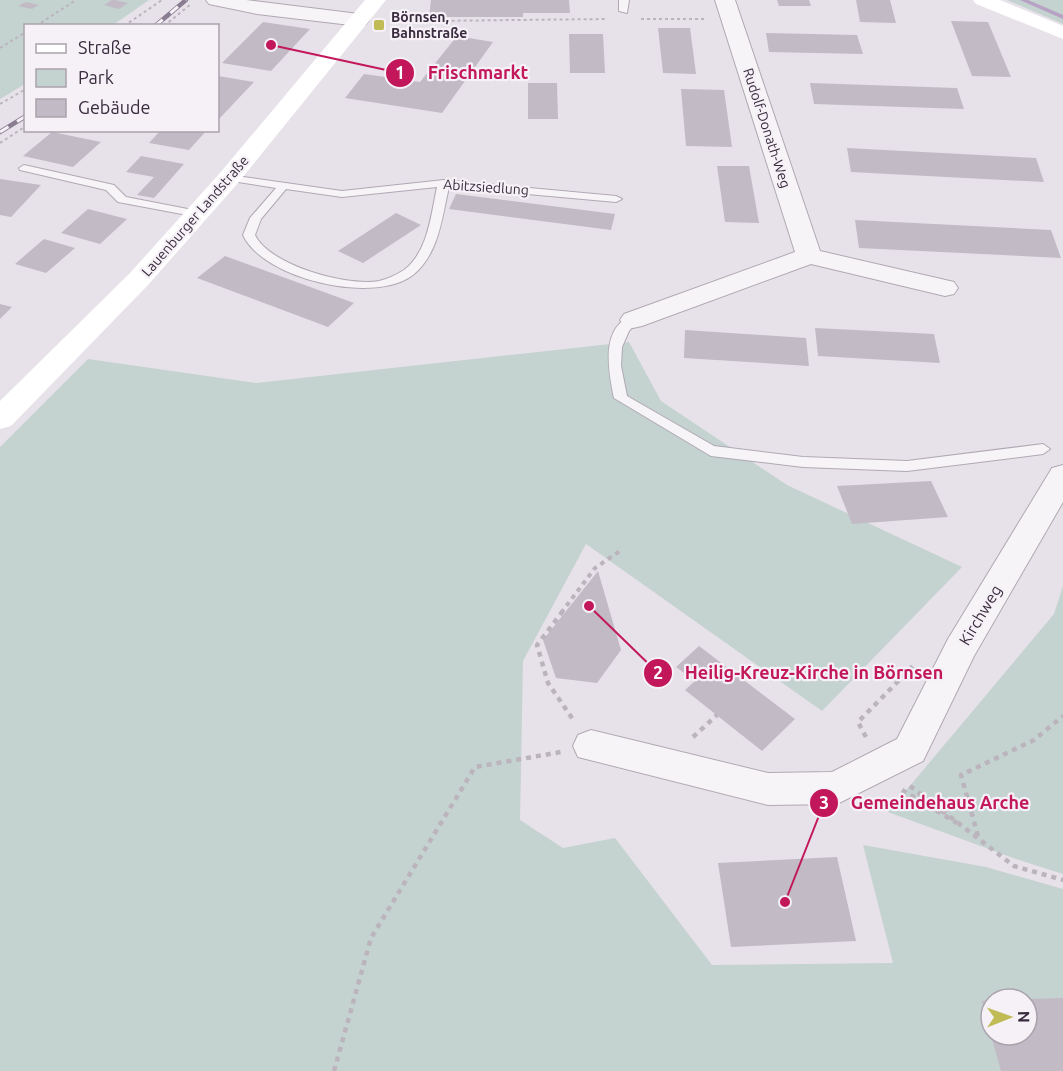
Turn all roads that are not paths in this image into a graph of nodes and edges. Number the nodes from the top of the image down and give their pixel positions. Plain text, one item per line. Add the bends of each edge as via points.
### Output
1 (216, 0) edge
2 (624, 0) edge
3 (983, 0) edge
4 (728, 9) edge
5 (367, 10) edge
6 (624, 11) dead end
7 (1063, 33) edge
8 (24, 168) dead end
9 (229, 178) junction
10 (444, 183) junction
11 (284, 185) junction
12 (616, 199) dead end
13 (198, 214) junction
14 (809, 256) junction
15 (945, 288) dead end
16 (633, 320) joint
17 (0, 419) edge
18 (1043, 449) dead end
19 (1063, 476) edge
20 (591, 746) road end

1 - 5 street via 257,8
2 - 6 lane
3 - 7 main road
4 - 14 street, Rudolf-Donath-Weg
5 - 9 main road, Lauenburger Landstraße
8 - 13 lane via 110,187 122,200
9 - 11 lane, Abitzsiedlung
9 - 13 main road, Lauenburger Landstraße
10 - 11 lane, Abitzsiedlung via 342,194
10 - 11 lane via 422,258 406,274 364,287 321,279 253,246 249,235 256,218
10 - 12 lane, Abitzsiedlung
13 - 17 main road, Lauenburger Landstraße
14 - 15 street
14 - 16 street
16 - 18 lane via 622,329 612,357 621,398 711,451 803,462 907,466
19 - 20 street, Kirchweg via 960,649 910,750 837,788 768,789

